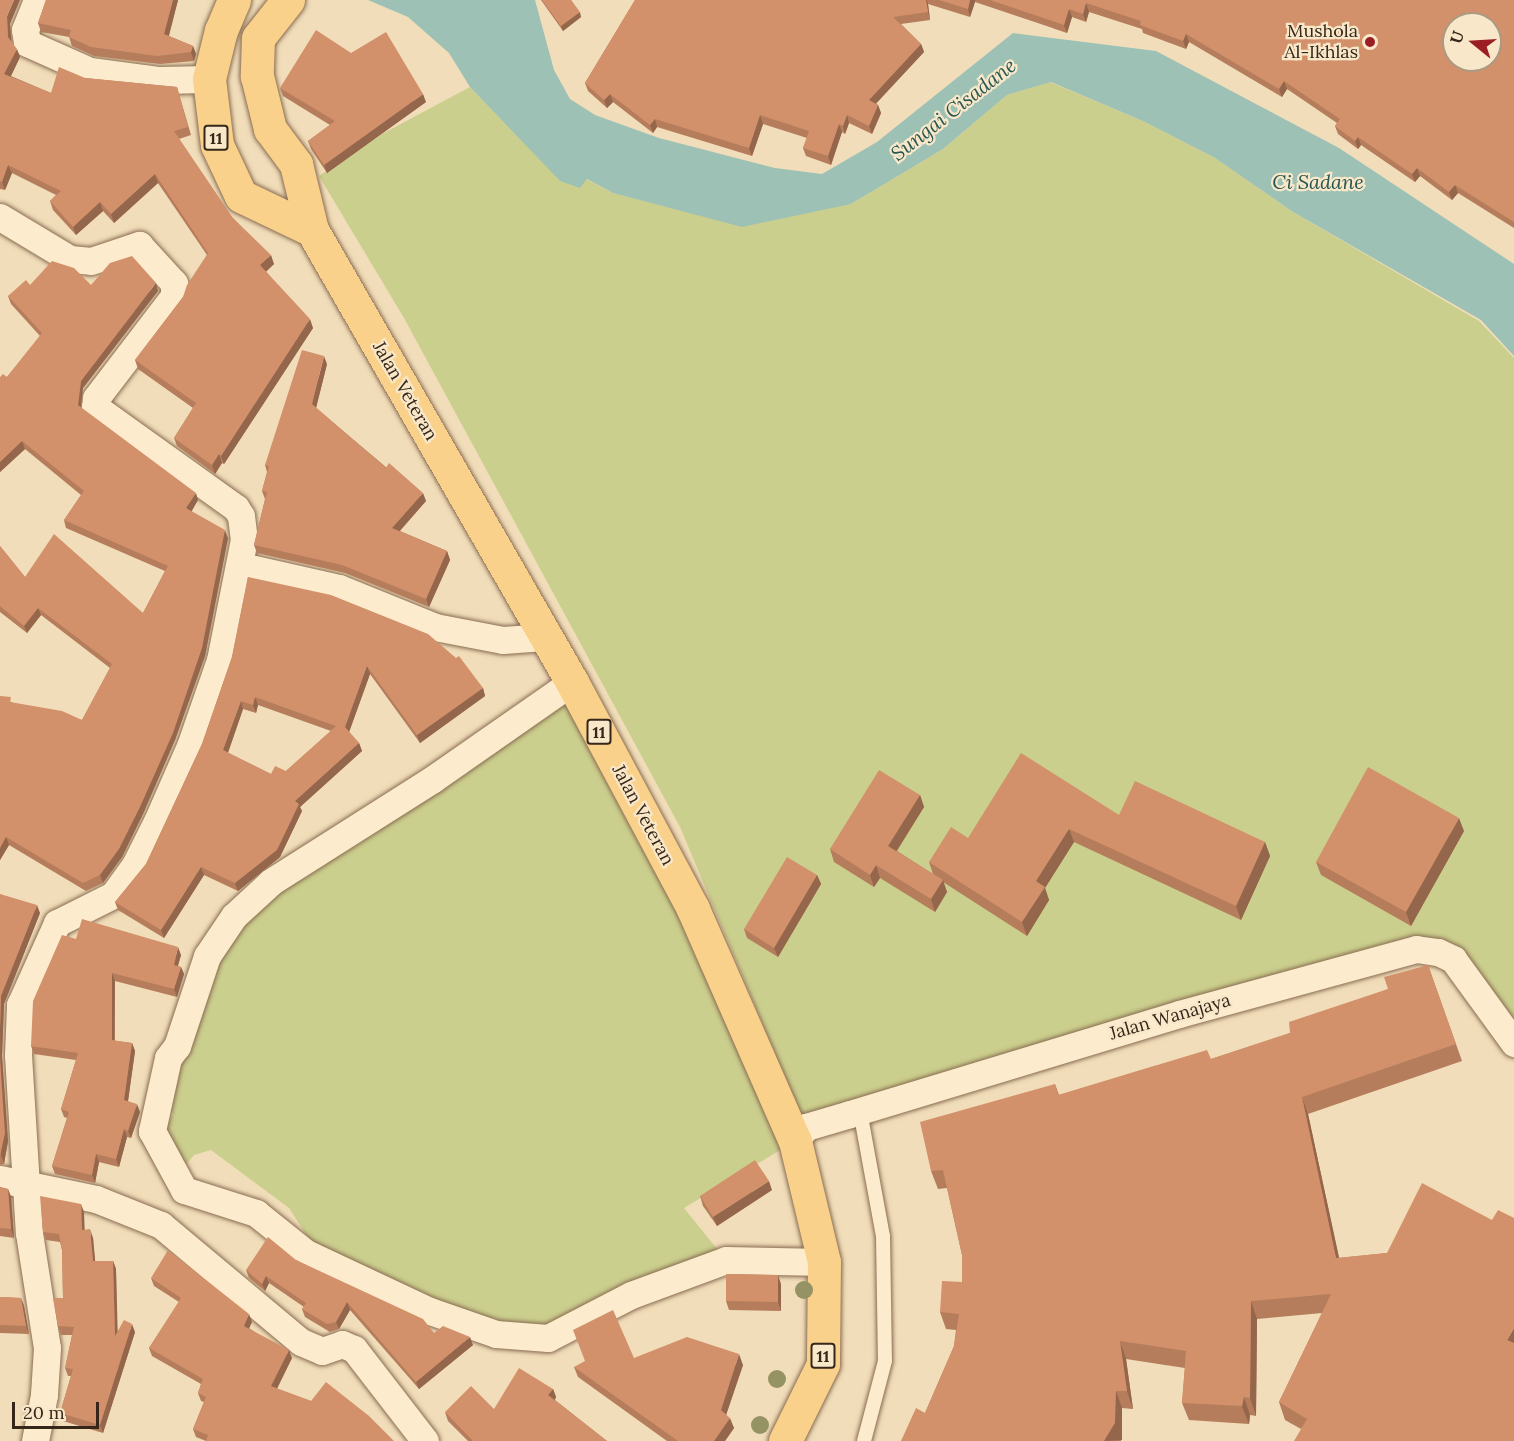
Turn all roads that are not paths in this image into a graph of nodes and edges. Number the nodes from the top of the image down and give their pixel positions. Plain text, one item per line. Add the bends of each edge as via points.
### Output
1 (37, 0) edge
2 (234, 0) edge
3 (288, 0) edge
4 (209, 79) junction
5 (0, 217) edge
6 (312, 230) junction
7 (241, 566) junction
8 (545, 637) junction
9 (572, 682) junction
10 (10, 1004) edge
11 (1514, 1042) edge
12 (860, 1111) junction
13 (795, 1141) junction
14 (0, 1179) edge
15 (29, 1187) junction
16 (824, 1262) junction
17 (35, 1441) edge
18 (425, 1441) edge
19 (784, 1441) edge
20 (864, 1441) edge

1 - 4 street via 26,30 27,43 90,72 159,80
2 - 4 main road, 11 via 221,30
3 - 6 main road, Jalan Veteran / 11 via 258,38 257,76 270,129 296,164
4 - 6 main road, 11 via 217,145 241,196
5 - 7 street via 70,259 91,261 139,245 174,283 174,296 96,398 95,406 236,508 243,523
6 - 8 main road, Jalan Veteran / 11
7 - 8 street via 339,588 435,627 503,640
7 - 10 street via 219,660 190,746 135,865 113,896 57,922
8 - 9 main road, Jalan Veteran / 11
9 - 13 main road, Jalan Veteran / 11 via 693,909
9 - 16 street via 433,779 271,882 234,916 207,956 177,1046 168,1058 152,1131 184,1190 256,1213 306,1253 430,1311 496,1334 548,1338 636,1293 726,1260
10 - 15 street
11 - 12 street, Jalan Wanajaya via 1453,959 1438,952 1416,950 1196,1008
12 - 13 street, Jalan Wanajaya via 806,1127
12 - 20 lane via 883,1236 885,1361
13 - 16 main road, Jalan Veteran / 11
14 - 15 street
15 - 17 street via 29,1233 47,1348 44,1395
15 - 18 street via 96,1199 147,1218 301,1342 322,1351 349,1344
16 - 19 main road, Jalan Veteran / 11 via 823,1364

